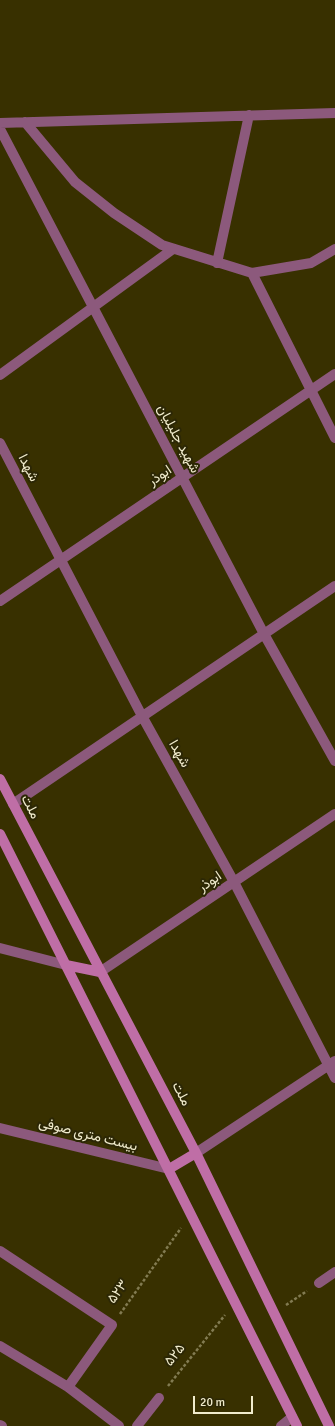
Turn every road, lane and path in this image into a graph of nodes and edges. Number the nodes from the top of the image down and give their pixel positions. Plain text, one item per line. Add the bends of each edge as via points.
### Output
1 (335, 113) edge
2 (249, 115) junction
3 (26, 122) junction
4 (0, 123) edge
5 (0, 129) edge
6 (173, 249) junction
7 (335, 249) edge
8 (217, 262) junction
9 (252, 273) junction
10 (94, 308) junction
11 (335, 374) edge
12 (0, 375) edge
13 (311, 390) junction
14 (335, 438) edge
15 (0, 443) edge
16 (183, 477) junction
17 (61, 560) junction
18 (335, 586) edge
19 (0, 601) edge
20 (264, 634) junction
21 (142, 716) junction
22 (335, 761) edge
23 (0, 779) edge
24 (13, 804) junction
25 (335, 814) edge
26 (0, 834) edge
27 (234, 882) junction
28 (0, 948) edge
29 (66, 965) junction
30 (100, 972) junction
31 (332, 1063) edge
32 (335, 1078) edge
33 (1, 1130) edge
34 (196, 1153) junction
35 (169, 1169) junction
36 (191, 1214) junction
37 (0, 1250) edge
38 (335, 1272) edge
39 (319, 1283) joint
40 (235, 1302) junction
41 (274, 1313) junction
42 (112, 1325) junction
43 (0, 1346) edge
44 (68, 1387) junction
45 (159, 1398) joint
46 (295, 1421) edge
47 (119, 1426) edge
48 (137, 1426) edge
49 (281, 1426) edge
50 (329, 1426) edge

1 - 2 street
2 - 3 street
2 - 8 street
3 - 4 street
3 - 6 street via 75,182 114,213 162,245
5 - 10 street, شهید جلیلیان
6 - 8 street
6 - 10 street
7 - 9 street via 311,263
8 - 9 street
9 - 13 street
10 - 12 street
10 - 16 street, شهید جلیلیان
11 - 13 street, ابوذر
13 - 14 street
13 - 16 street, ابوذر
15 - 17 street, شهدا
16 - 17 street, ابوذر
16 - 20 street, شهید جلیلیان
17 - 19 street, ابوذر
17 - 21 street, شهدا
18 - 20 street
20 - 21 street
20 - 22 street, شهید جلیلیان
21 - 24 street
21 - 27 street, شهدا
23 - 24 street, ملت
24 - 30 street, ملت
25 - 27 street, ابوذر
26 - 29 street
27 - 30 street, ابوذر
27 - 31 street, شهدا
28 - 29 street
29 - 30 street
29 - 35 street
30 - 34 street, ملت
31 - 32 street, شهدا
31 - 34 street
33 - 35 street, بیست متری صوفی
34 - 35 street
34 - 41 street, ملت
35 - 36 street
36 - 40 street
36 - 42 path, ۵۲۳
37 - 42 street
38 - 39 street
39 - 41 path
40 - 45 path, ۵۲۵
40 - 46 street
41 - 50 street, ملت
42 - 44 street, ۵۲۳
43 - 44 street
44 - 47 street
45 - 48 street
46 - 49 street

